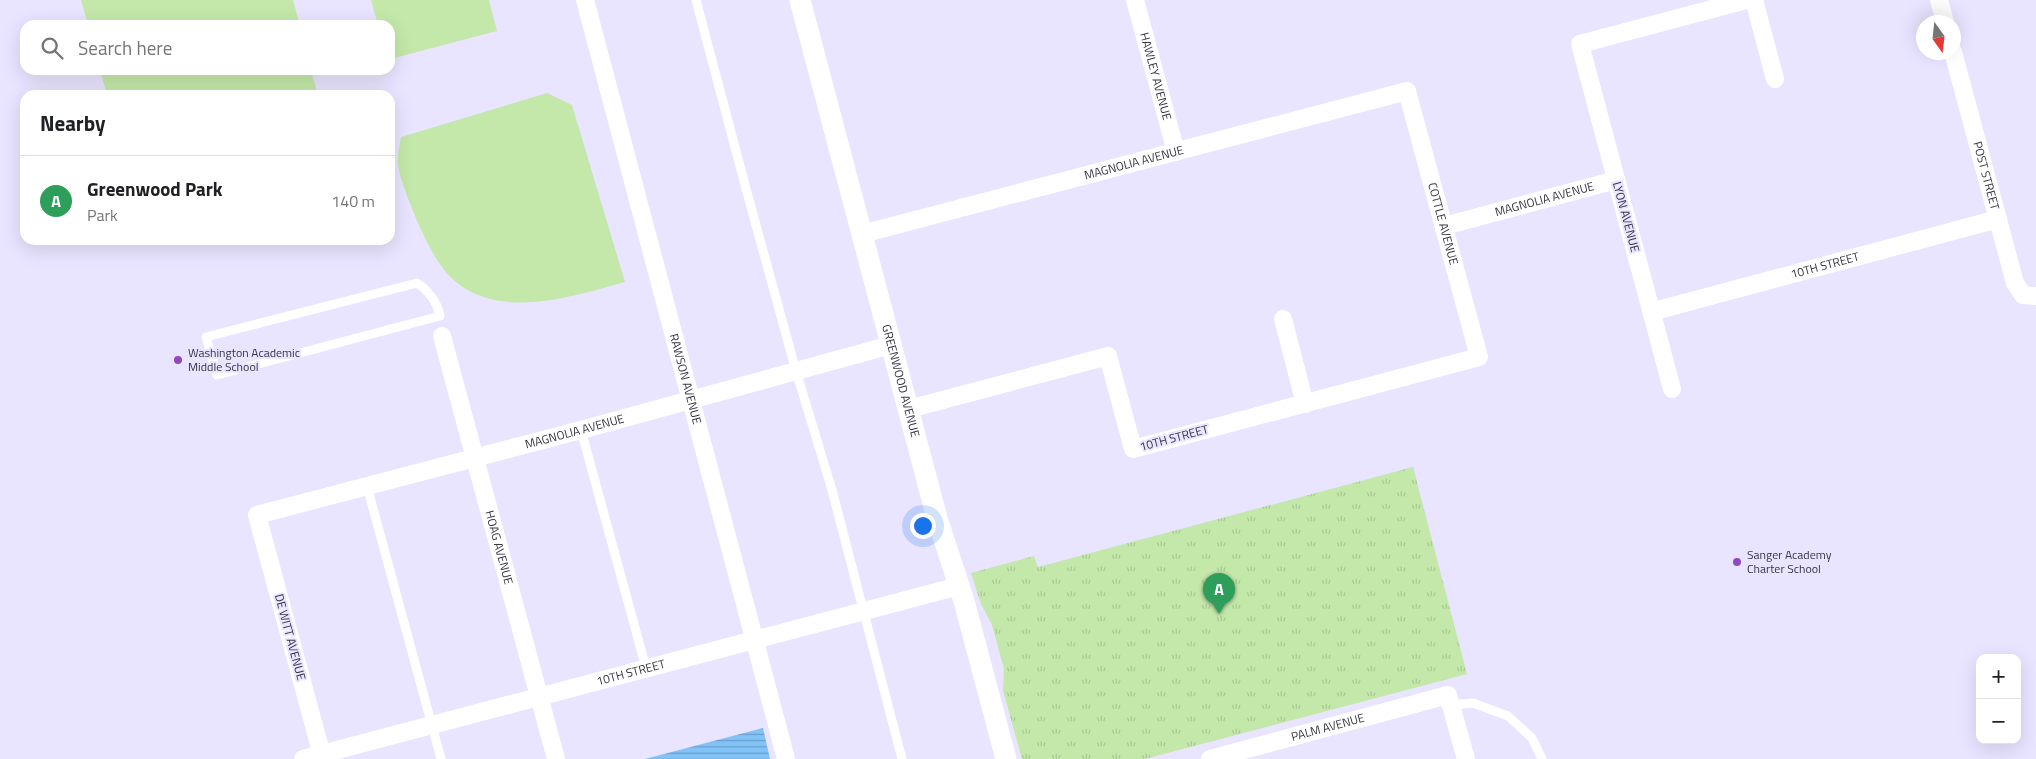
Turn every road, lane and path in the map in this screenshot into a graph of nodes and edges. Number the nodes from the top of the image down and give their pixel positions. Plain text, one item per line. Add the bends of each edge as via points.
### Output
1 (585, 0) edge
2 (696, 0) edge
3 (800, 0) edge
4 (1135, 0) edge
5 (1746, 0) edge
6 (1754, 0) edge
7 (1939, 0) edge
8 (1943, 15) edge
9 (1956, 60) edge
10 (1775, 79) dead end
11 (1407, 91) joint
12 (1176, 152) junction
13 (1616, 180) junction
14 (1998, 219) junction
15 (1444, 226) junction
16 (862, 234) junction
17 (2029, 296) edge
18 (1651, 312) junction
19 (440, 316) junction
20 (1283, 320) dead end
21 (442, 336) joint
22 (891, 345) junction
23 (1479, 357) joint
24 (796, 371) junction
25 (1672, 389) dead end
26 (690, 400) junction
27 (1306, 404) junction
28 (909, 409) junction
29 (582, 430) junction
30 (474, 457) junction
31 (367, 486) junction
32 (257, 514) joint
33 (959, 586) junction
34 (864, 611) junction
35 (754, 640) junction
36 (646, 668) junction
37 (540, 696) junction
38 (1450, 700) junction
39 (432, 725) junction
40 (322, 757) edge
41 (303, 759) edge
42 (441, 759) edge
43 (556, 759) edge
44 (786, 759) edge
45 (902, 759) edge
46 (1006, 759) edge
47 (1210, 759) edge
48 (1466, 759) edge
49 (1542, 759) edge

1 - 26 street, RAWSON AVENUE
2 - 24 lane
3 - 16 street, GREENWOOD AVENUE
4 - 12 street, HAWLEY AVENUE
5 - 13 street, LYON AVENUE via 1580,44
6 - 10 street
7 - 8 street
9 - 14 street, POST STREET
11 - 12 street, MAGNOLIA AVENUE
11 - 15 street, COTTLE AVENUE
12 - 16 street, MAGNOLIA AVENUE
13 - 15 street, MAGNOLIA AVENUE
13 - 18 street, LYON AVENUE
14 - 17 street, POST STREET via 2015,282
14 - 18 street, 10TH STREET
15 - 23 street, COTTLE AVENUE
16 - 22 street, GREENWOOD AVENUE
18 - 25 street, LYON AVENUE
19 - 19 lane via 426,289 417,283 206,337 217,375
19 - 21 lane
20 - 27 street
21 - 30 street, HOAG AVENUE
22 - 24 street, MAGNOLIA AVENUE
22 - 28 street, GREENWOOD AVENUE
23 - 27 street, 10TH STREET
24 - 26 street, MAGNOLIA AVENUE
24 - 34 lane
26 - 29 street, MAGNOLIA AVENUE
26 - 35 street, RAWSON AVENUE
27 - 28 street, 10TH STREET via 1133,449 1108,356
28 - 33 street, GREENWOOD AVENUE
29 - 30 street, MAGNOLIA AVENUE
29 - 36 lane
30 - 31 street, MAGNOLIA AVENUE
30 - 37 street, HOAG AVENUE
31 - 32 street, MAGNOLIA AVENUE
31 - 39 lane
32 - 40 street, DE WITT AVENUE
33 - 34 street, 10TH STREET
33 - 46 street, GREENWOOD AVENUE
34 - 35 street, 10TH STREET
34 - 45 lane
35 - 36 street, 10TH STREET
35 - 44 street, RAWSON AVENUE
36 - 37 street, 10TH STREET
37 - 39 street, 10TH STREET
37 - 43 street, HOAG AVENUE
38 - 47 street, PALM AVENUE
38 - 48 street
38 - 49 lane via 1474,703 1508,716 1532,738
39 - 40 street, 10TH STREET
39 - 42 lane
40 - 41 street, 10TH STREET

